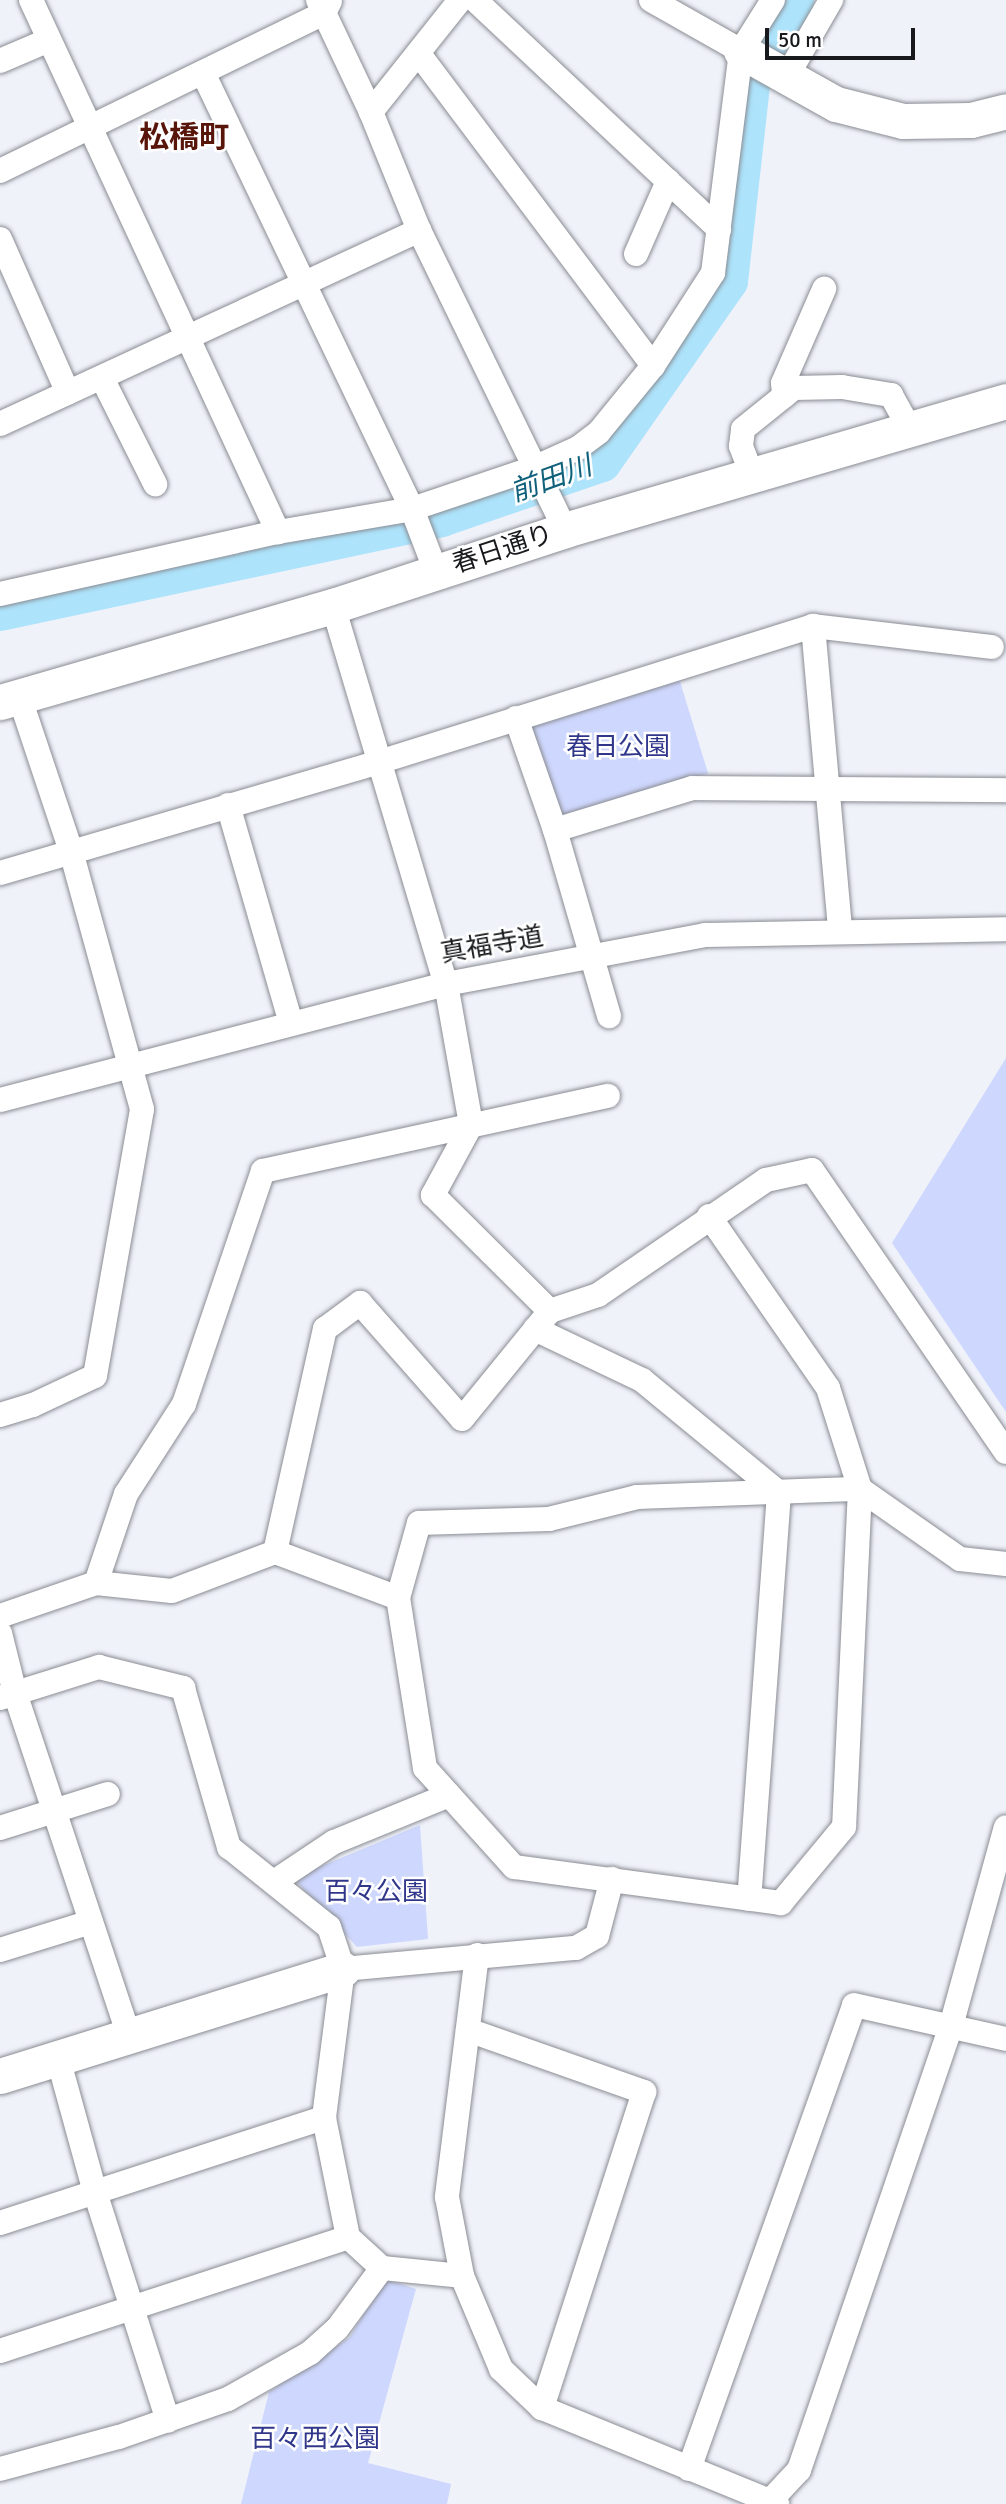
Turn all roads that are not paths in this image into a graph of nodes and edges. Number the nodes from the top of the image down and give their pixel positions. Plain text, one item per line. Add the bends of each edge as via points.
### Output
1 (460, 0) edge
2 (475, 0) edge
3 (651, 0) edge
4 (774, 0) edge
5 (831, 0) edge
6 (38, 2) edge
7 (324, 4) edge
8 (49, 40) junction
9 (741, 51) junction
10 (419, 54) junction
11 (0, 61) edge
12 (780, 72) junction
13 (204, 75) junction
14 (1006, 111) edge
15 (372, 112) junction
16 (89, 130) junction
17 (0, 171) edge
18 (668, 181) junction
19 (719, 229) junction
20 (419, 230) junction
21 (0, 239) edge
22 (636, 254) dead end
23 (304, 284) junction
24 (824, 289) dead end
25 (187, 340) junction
26 (653, 366) junction
27 (102, 378) junction
28 (68, 393) junction
29 (785, 396) junction
30 (1006, 401) edge
31 (0, 424) edge
32 (911, 429) junction
33 (534, 468) junction
34 (752, 475) junction
35 (155, 484) dead end
36 (412, 509) junction
37 (565, 530) junction
38 (278, 532) junction
39 (432, 559) junction
40 (0, 594) edge
41 (333, 606) junction
42 (813, 626) junction
43 (992, 647) dead end
44 (10, 699) edge
45 (516, 718) junction
46 (379, 762) junction
47 (827, 790) junction
48 (1006, 790) edge
49 (228, 805) junction
50 (555, 830) junction
51 (71, 851) junction
52 (0, 873) edge
53 (840, 929) junction
54 (1006, 929) edge
55 (594, 958) junction
56 (446, 984) junction
57 (609, 1016) dead end
58 (291, 1023) junction
59 (130, 1064) junction
60 (2, 1090) edge
61 (608, 1096) dead end
62 (471, 1125) junction
63 (709, 1216) junction
64 (543, 1320) junction
65 (0, 1415) edge
66 (1006, 1452) edge
67 (860, 1489) junction
68 (779, 1493) junction
69 (275, 1552) junction
70 (1006, 1564) edge
71 (96, 1583) junction
72 (398, 1598) junction
73 (0, 1616) edge
74 (0, 1633) edge
75 (8, 1695) edge
76 (108, 1794) dead end
77 (449, 1795) junction
78 (54, 1812) junction
79 (1006, 1827) edge
80 (0, 1828) edge
81 (612, 1880) junction
82 (274, 1882) junction
83 (749, 1899) junction
84 (91, 1922) junction
85 (0, 1950) edge
86 (477, 1955) junction
87 (343, 1969) junction
88 (951, 2026) junction
89 (468, 2030) junction
90 (128, 2034) junction
91 (1006, 2039) edge
92 (58, 2058) junction
93 (0, 2076) edge
94 (324, 2118) junction
95 (95, 2192) junction
96 (0, 2223) edge
97 (348, 2236) junction
98 (382, 2268) junction
99 (462, 2276) junction
100 (132, 2308) junction
101 (0, 2351) edge
102 (542, 2408) junction
103 (168, 2421) junction
104 (0, 2469) edge
105 (689, 2469) junction
106 (774, 2502) edge

1 - 10 street
2 - 18 street
3 - 9 street
4 - 9 street
5 - 12 street
6 - 8 street
7 - 13 street
7 - 15 street
8 - 11 street
8 - 16 street
9 - 12 street
9 - 19 street
10 - 15 street
10 - 26 street
12 - 14 street via 836,104 903,121 971,120
13 - 16 street
13 - 23 street
15 - 20 street
16 - 17 street
16 - 25 street
18 - 19 street
18 - 22 street
19 - 26 street via 713,273
20 - 23 street
20 - 33 street
21 - 28 street
23 - 25 street
23 - 36 street
24 - 29 street via 783,383
25 - 27 street
25 - 38 street
26 - 33 street via 599,432 578,448
27 - 28 street
27 - 35 street
28 - 31 street
29 - 32 street via 794,388 842,387 891,395
29 - 34 street via 743,429 741,446
30 - 32 street, 春日通り
32 - 34 street, 春日通り
33 - 36 street
33 - 37 street
34 - 37 street, 春日通り
36 - 38 street
36 - 39 street
37 - 39 street, 春日通り
38 - 40 street
39 - 41 street, 春日通り
41 - 44 street, 春日通り
41 - 46 street
42 - 43 street
42 - 45 street
42 - 47 street
44 - 51 street
45 - 46 street
45 - 50 street
46 - 49 street
46 - 56 street
47 - 48 street
47 - 50 street via 692,788
47 - 53 street
49 - 51 street
49 - 58 street
50 - 55 street
51 - 52 street
51 - 59 street
53 - 54 street, 真福寺道
53 - 55 street, 真福寺道 via 705,934
55 - 56 street, 真福寺道
55 - 57 street
56 - 58 street, 真福寺道
56 - 62 street
58 - 59 street, 真福寺道
59 - 60 street, 真福寺道
59 - 65 street via 142,1110 95,1376
61 - 62 street
62 - 64 street via 433,1195
62 - 71 street via 263,1171 184,1404 126,1494
63 - 64 street via 598,1295
63 - 66 street via 766,1180 811,1170
63 - 67 street via 828,1388
64 - 68 street via 642,1380
64 - 69 street via 462,1419 360,1303 325,1329
67 - 68 street
67 - 70 street via 960,1559
67 - 83 street via 844,1827 781,1903
68 - 72 street via 637,1497 549,1519 419,1523
68 - 83 street
69 - 71 street via 172,1591
69 - 72 street
71 - 73 street
72 - 77 street via 425,1768
74 - 75 street
75 - 78 street
75 - 82 street via 99,1667 183,1688 229,1847
76 - 78 street
77 - 81 street via 514,1867
77 - 82 street via 334,1842
78 - 80 street
78 - 84 street
79 - 88 street
81 - 83 street
81 - 86 street via 597,1936 576,1948
82 - 87 street via 329,1927
84 - 85 street
84 - 90 street
86 - 87 street
86 - 89 street
87 - 90 street
87 - 94 street
88 - 91 street
88 - 105 street via 854,2005
88 - 106 street via 799,2470
89 - 99 street via 447,2197
89 - 102 street via 645,2092
90 - 92 street
92 - 93 street
92 - 95 street
94 - 95 street
94 - 97 street
95 - 96 street
95 - 100 street
97 - 98 street
97 - 100 street
98 - 99 street
98 - 103 street via 337,2329 310,2354 228,2399
99 - 102 street via 501,2369
100 - 101 street
100 - 103 street
102 - 105 street
103 - 104 street
105 - 106 street

